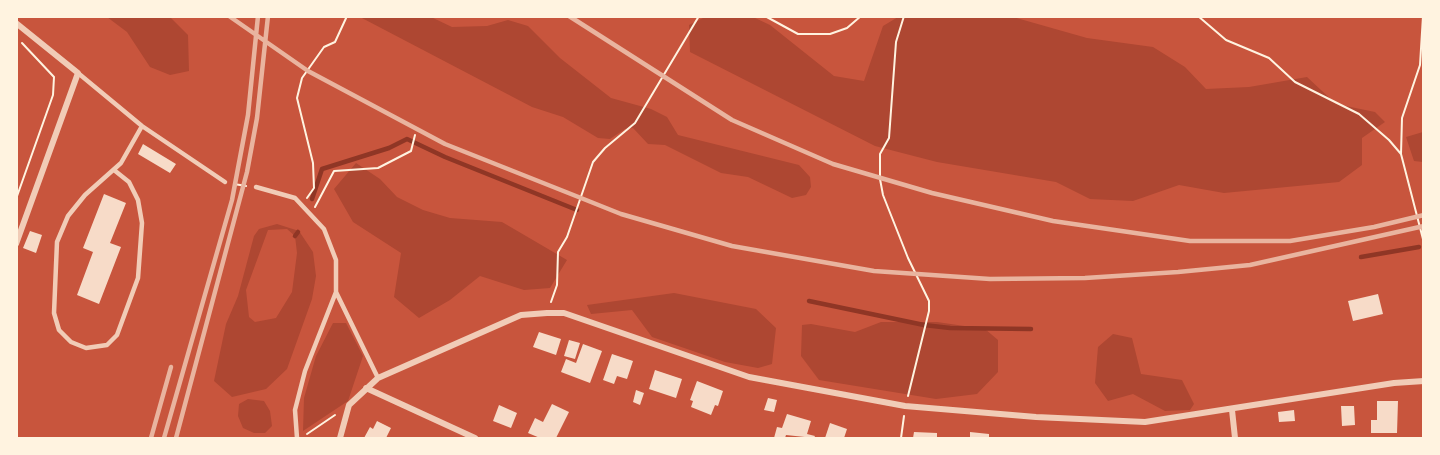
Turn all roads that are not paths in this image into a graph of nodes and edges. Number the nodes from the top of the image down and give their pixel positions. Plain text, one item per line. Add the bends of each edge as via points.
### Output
1 (17, 24) edge
2 (78, 73) junction
3 (142, 126) junction
4 (114, 170) junction
5 (225, 182) road end
6 (256, 187) road end
7 (16, 244) edge
8 (336, 292) junction
9 (378, 378) junction
10 (1424, 381) edge
11 (366, 388) junction
12 (1232, 410) junction
13 (298, 438) edge
14 (340, 438) edge
15 (475, 438) edge
16 (1235, 438) edge

1 - 2 street
2 - 3 lane
2 - 7 street
3 - 4 lane
3 - 5 lane
4 - 4 lane via 68,216 57,242 54,314 59,330 71,342 86,348 107,345 117,335 138,278 142,223 138,200 129,182
6 - 8 lane via 295,198 324,229 336,260
8 - 9 lane
8 - 13 lane via 305,371 295,410
9 - 11 street
9 - 12 street via 521,315 564,313 749,377 905,406 1145,422
10 - 12 street
11 - 14 street via 349,405
11 - 15 street
12 - 16 street

